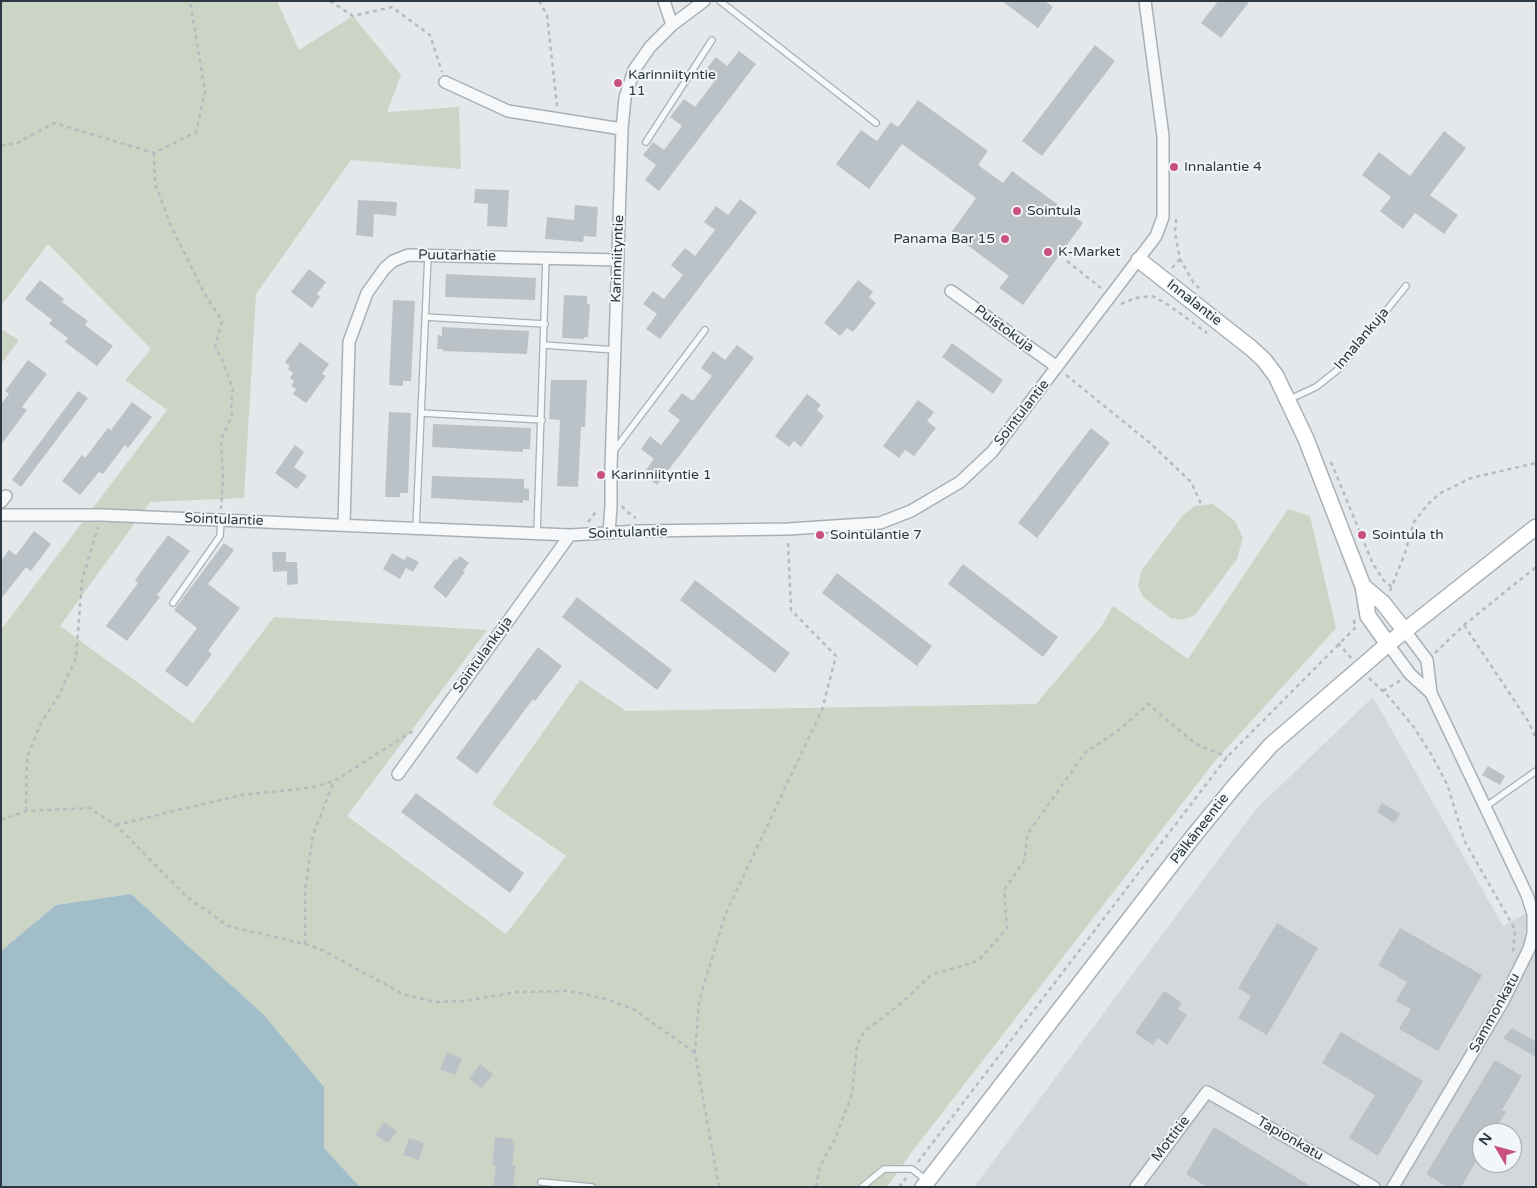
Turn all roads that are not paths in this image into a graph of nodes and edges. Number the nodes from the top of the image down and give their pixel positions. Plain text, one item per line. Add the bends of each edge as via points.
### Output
1 (664, 1) edge
2 (704, 1) edge
3 (720, 1) edge
4 (1145, 1) edge
5 (672, 25) junction
6 (712, 40) dead end
7 (445, 82) road end
8 (876, 123) dead end
9 (622, 129) junction
10 (646, 142) dead end
11 (428, 255) junction
12 (546, 258) junction
13 (618, 260) junction
14 (1139, 260) junction
15 (1406, 286) dead end
16 (952, 291) dead end
17 (425, 317) junction
18 (544, 324) junction
19 (705, 330) dead end
20 (544, 344) junction
21 (615, 350) junction
22 (1057, 367) junction
23 (1288, 400) junction
24 (422, 413) junction
25 (542, 420) junction
26 (612, 454) junction
27 (1, 515) edge
28 (221, 520) junction
29 (344, 524) junction
30 (1536, 527) edge
31 (416, 528) junction
32 (608, 533) junction
33 (537, 534) junction
34 (570, 536) junction
35 (1362, 586) junction
36 (173, 603) dead end
37 (1405, 631) junction
38 (1388, 644) junction
39 (1432, 693) junction
40 (1536, 771) edge
41 (398, 774) dead end
42 (1485, 807) junction
43 (1531, 893) edge
44 (1207, 1092) joint
45 (541, 1182) dead end
46 (926, 1184) edge
47 (592, 1187) edge
48 (862, 1187) edge
49 (1136, 1187) edge
50 (1374, 1187) edge
51 (1393, 1187) edge

1 - 5 street
2 - 5 street
3 - 8 lane
4 - 14 street via 1163,136 1163,217 1156,236
5 - 9 street, Karinniityntie via 650,47 634,70 625,98
6 - 10 lane
7 - 9 street via 508,111
9 - 13 street, Karinniityntie
11 - 12 street, Puutarhatie
11 - 17 lane
11 - 29 street, Puutarhatie via 408,255 385,268 367,293 349,342
12 - 13 street, Puutarhatie
12 - 18 lane
13 - 21 street, Karinniityntie
14 - 22 street, Sointulantie
14 - 23 main road, Innalantie via 1264,360
15 - 23 lane, Innalankuja via 1340,368 1316,387
16 - 22 street, Puistokuja
17 - 18 lane
17 - 24 lane
18 - 20 lane
19 - 26 lane
20 - 21 lane
20 - 25 lane
21 - 26 street, Karinniityntie
22 - 32 street, Sointulantie via 992,452 960,482 911,511 880,523 788,529
23 - 35 main road, Innalantie
24 - 25 lane
24 - 31 lane
25 - 33 lane
26 - 32 street, Karinniityntie
27 - 28 street, Sointulantie via 102,514
28 - 29 street, Sointulantie
28 - 36 lane via 220,536
29 - 31 street, Sointulantie
30 - 37 main road, Pälkäneentie
31 - 33 street, Sointulantie
32 - 34 street, Sointulantie
33 - 34 street, Sointulantie
34 - 41 street, Sointulankuja
35 - 37 main road via 1383,602
35 - 38 main road, Innalantie via 1368,616
37 - 38 main road, Pälkäneentie
37 - 39 street, Sammonkatu via 1427,660
38 - 39 street, Sammonkatu via 1410,674
38 - 46 main road, Pälkäneentie via 1271,745 1233,788
39 - 42 street, Sammonkatu
40 - 42 lane
42 - 43 street, Sammonkatu
43 - 51 street, Sammonkatu via 1533,934 1529,949 1502,1003
44 - 49 street, Mottitie
44 - 50 street, Tapionkatu
45 - 47 lane
46 - 48 lane via 912,1169 884,1169

